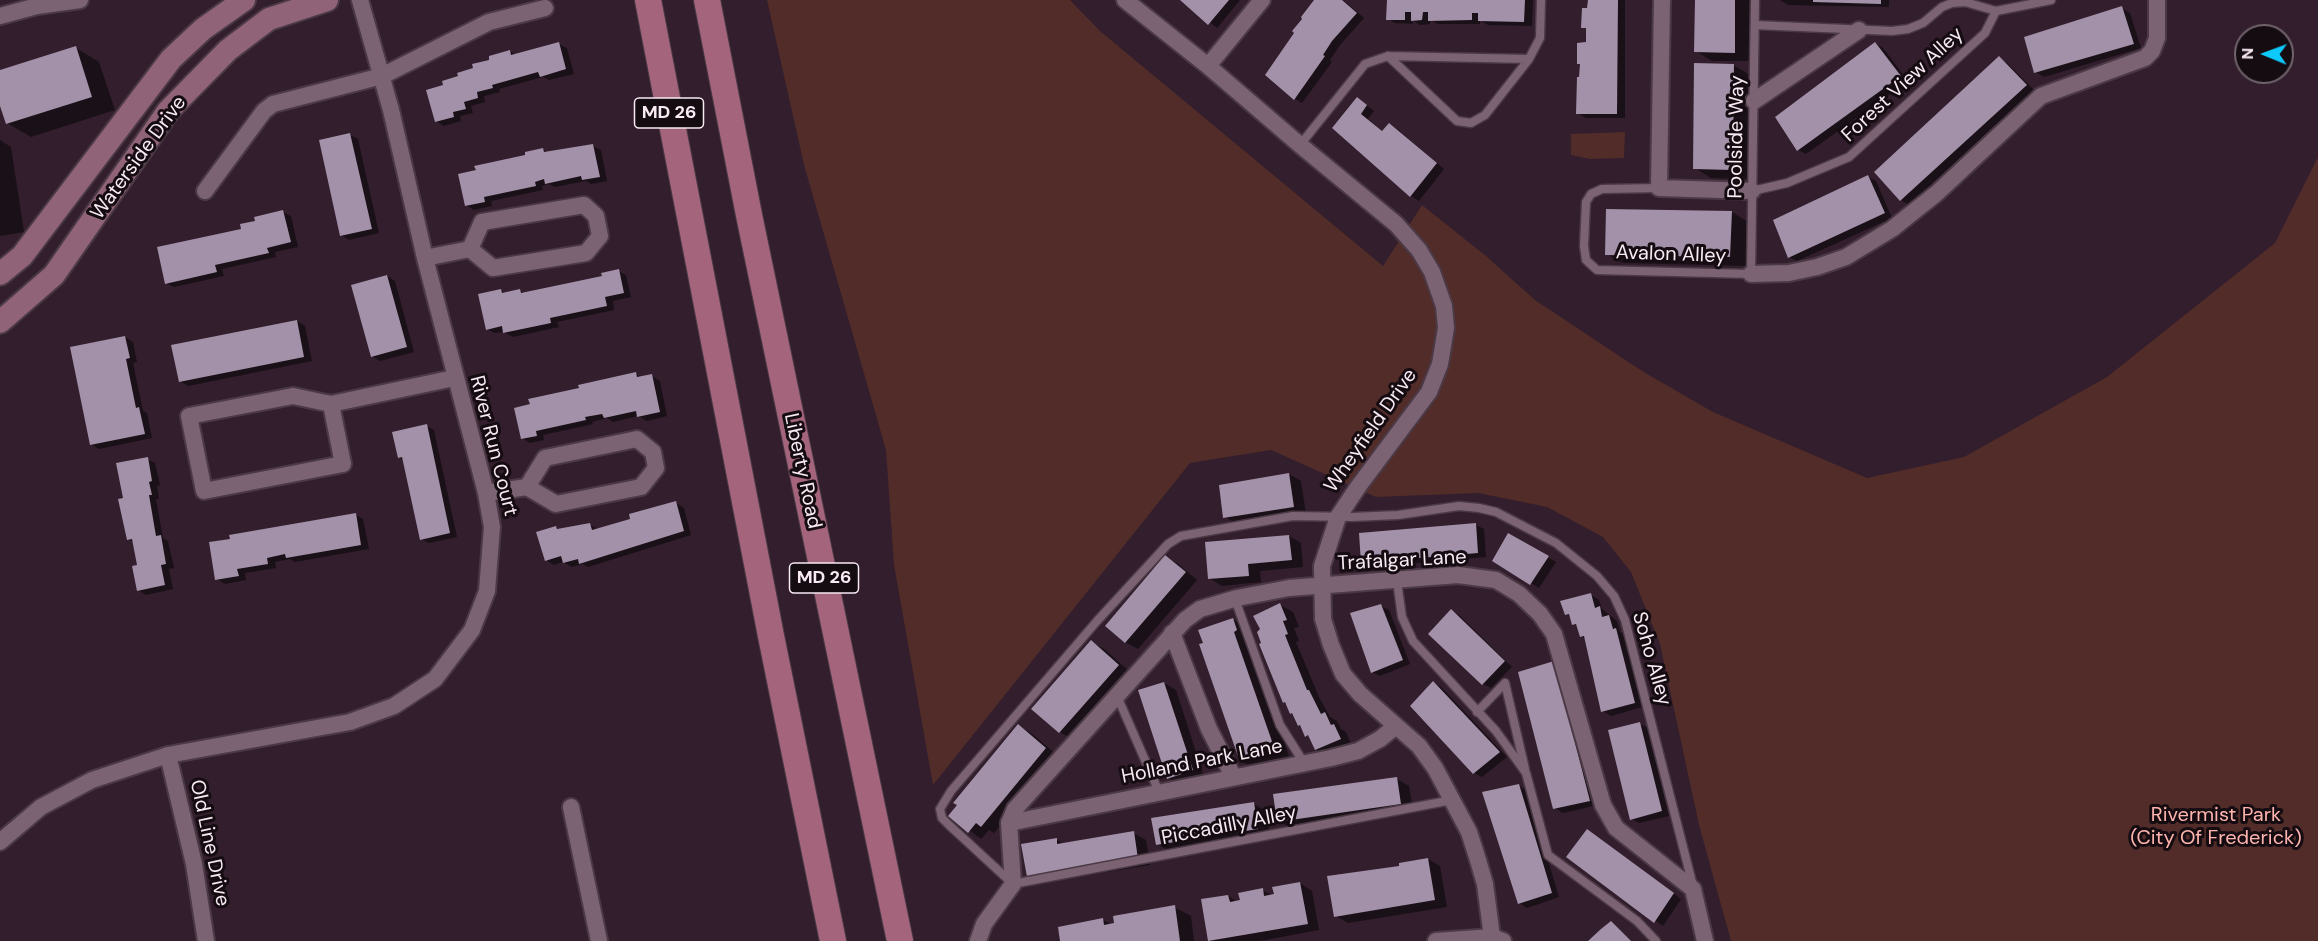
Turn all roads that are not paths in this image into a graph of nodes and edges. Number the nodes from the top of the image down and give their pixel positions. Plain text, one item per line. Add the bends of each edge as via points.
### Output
1 (80, 0) edge
2 (244, 0) edge
3 (327, 0) edge
4 (360, 0) edge
5 (648, 0) edge
6 (707, 0) edge
7 (726, 0) edge
8 (1125, 0) edge
9 (1262, 0) edge
10 (1541, 0) edge
11 (1662, 0) edge
12 (1755, 0) edge
13 (2051, 0) edge
14 (2157, 0) edge
15 (545, 8) dead end
16 (1996, 11) junction
17 (0, 16) edge
18 (1755, 25) junction
19 (1858, 30) junction
20 (714, 34) junction
21 (1388, 56) junction
22 (1529, 59) junction
23 (1208, 66) junction
24 (382, 76) junction
25 (1754, 101) junction
26 (1300, 145) junction
27 (1659, 188) junction
28 (205, 191) dead end
29 (1752, 191) junction
30 (470, 249) junction
31 (425, 258) junction
32 (0, 274) edge
33 (1751, 274) junction
34 (0, 322) edge
35 (454, 378) junction
36 (331, 404) junction
37 (526, 487) junction
38 (486, 493) junction
39 (1338, 517) junction
40 (1397, 581) junction
41 (1322, 587) junction
42 (1235, 599) junction
43 (1172, 633) junction
44 (1117, 696) junction
45 (1477, 712) junction
46 (1396, 726) junction
47 (168, 755) junction
48 (1304, 763) junction
49 (1526, 773) junction
50 (1233, 776) junction
51 (1159, 792) junction
52 (1452, 800) junction
53 (571, 807) dead end
54 (1009, 823) junction
55 (0, 842) edge
56 (1013, 884) junction
57 (1694, 889) junction
58 (1498, 939) edge
59 (206, 941) edge
60 (599, 941) edge
61 (833, 941) edge
62 (900, 941) edge
63 (978, 941) edge
64 (1436, 941) edge
65 (1656, 941) edge
66 (1705, 941) edge

1 - 17 street
2 - 32 street, Waterside Drive via 202,29 171,59 22,256
3 - 34 street, Waterside Drive via 269,19 228,50 168,111 54,275
4 - 24 street, River Run Court
5 - 61 main road, MD 26
6 - 20 main road, Liberty Road / MD 26
7 - 20 main road
8 - 23 street, Wheyfield Drive
9 - 23 street
10 - 22 lane via 1540,38
11 - 27 street
12 - 18 lane, Poolside Way
13 - 16 lane
14 - 33 street via 2157,38 2145,58 2041,96 1937,193 1892,229 1846,257 1817,267 1789,273
15 - 24 street via 489,22
16 - 19 lane via 1965,2 1952,3 1908,29
16 - 29 lane, Forest View Alley via 1984,33 1849,157 1787,183
18 - 19 lane
18 - 25 lane, Poolside Way
19 - 25 street
20 - 62 main road, Liberty Road / MD 26
21 - 22 lane
21 - 22 lane via 1457,121 1471,123 1485,115
21 - 26 lane via 1365,64
23 - 26 street, Wheyfield Drive
24 - 28 street via 273,104
24 - 31 street, River Run Court
25 - 29 lane, Poolside Way
26 - 39 street, Wheyfield Drive via 1396,224 1432,272 1444,306 1446,328 1440,364 1429,392
27 - 29 street
27 - 33 lane, Avalon Alley via 1602,189 1591,194 1586,202 1586,261 1597,270
29 - 33 lane, Poolside Way
30 - 30 street via 482,222 584,205 596,216 600,236 586,254 493,268
30 - 31 street
31 - 35 street, River Run Court
35 - 36 street
35 - 38 street, River Run Court
36 - 36 street via 293,396 189,416 204,491 344,464
37 - 37 street via 556,504 641,487 656,468 653,452 637,439 544,458
37 - 38 street
38 - 47 street, River Run Court via 492,527 487,591 472,630 435,679 394,706 350,722
39 - 41 street, Wheyfield Drive via 1322,566
39 - 56 lane, Soho Alley via 1293,516 1181,536 1168,544 1097,621 940,808 942,818
39 - 57 lane, Soho Alley via 1398,515 1459,506 1479,508 1496,512 1556,543 1597,576 1614,596 1625,620
40 - 41 street, Trafalgar Lane
40 - 45 lane via 1402,616 1413,641
40 - 57 street, Trafalgar Lane via 1458,575 1496,580 1540,614 1554,634 1604,805 1616,828
41 - 42 street, Trafalgar Lane via 1289,588
41 - 46 street, Wheyfield Drive via 1323,619 1343,674
42 - 43 street, Trafalgar Lane via 1200,609
42 - 48 lane via 1280,725
43 - 44 street, Trafalgar Lane
43 - 50 street via 1209,729
44 - 51 lane
44 - 54 street, Trafalgar Lane via 1015,809
45 - 49 lane
45 - 49 lane via 1505,683
46 - 48 street, Holland Park Lane via 1358,751
46 - 52 street, Wheyfield Drive via 1419,746
47 - 55 street, River Run Court via 92,780 41,807
47 - 59 street, Old Line Drive via 195,864
48 - 50 street, Holland Park Lane
49 - 65 lane via 1548,855 1637,921
50 - 51 street, Holland Park Lane
51 - 54 street, Holland Park Lane
52 - 56 lane, Piccadilly Alley
52 - 58 street, Wheyfield Drive via 1469,832
53 - 60 street
54 - 56 street
56 - 63 street via 984,924
57 - 66 street
58 - 64 street

